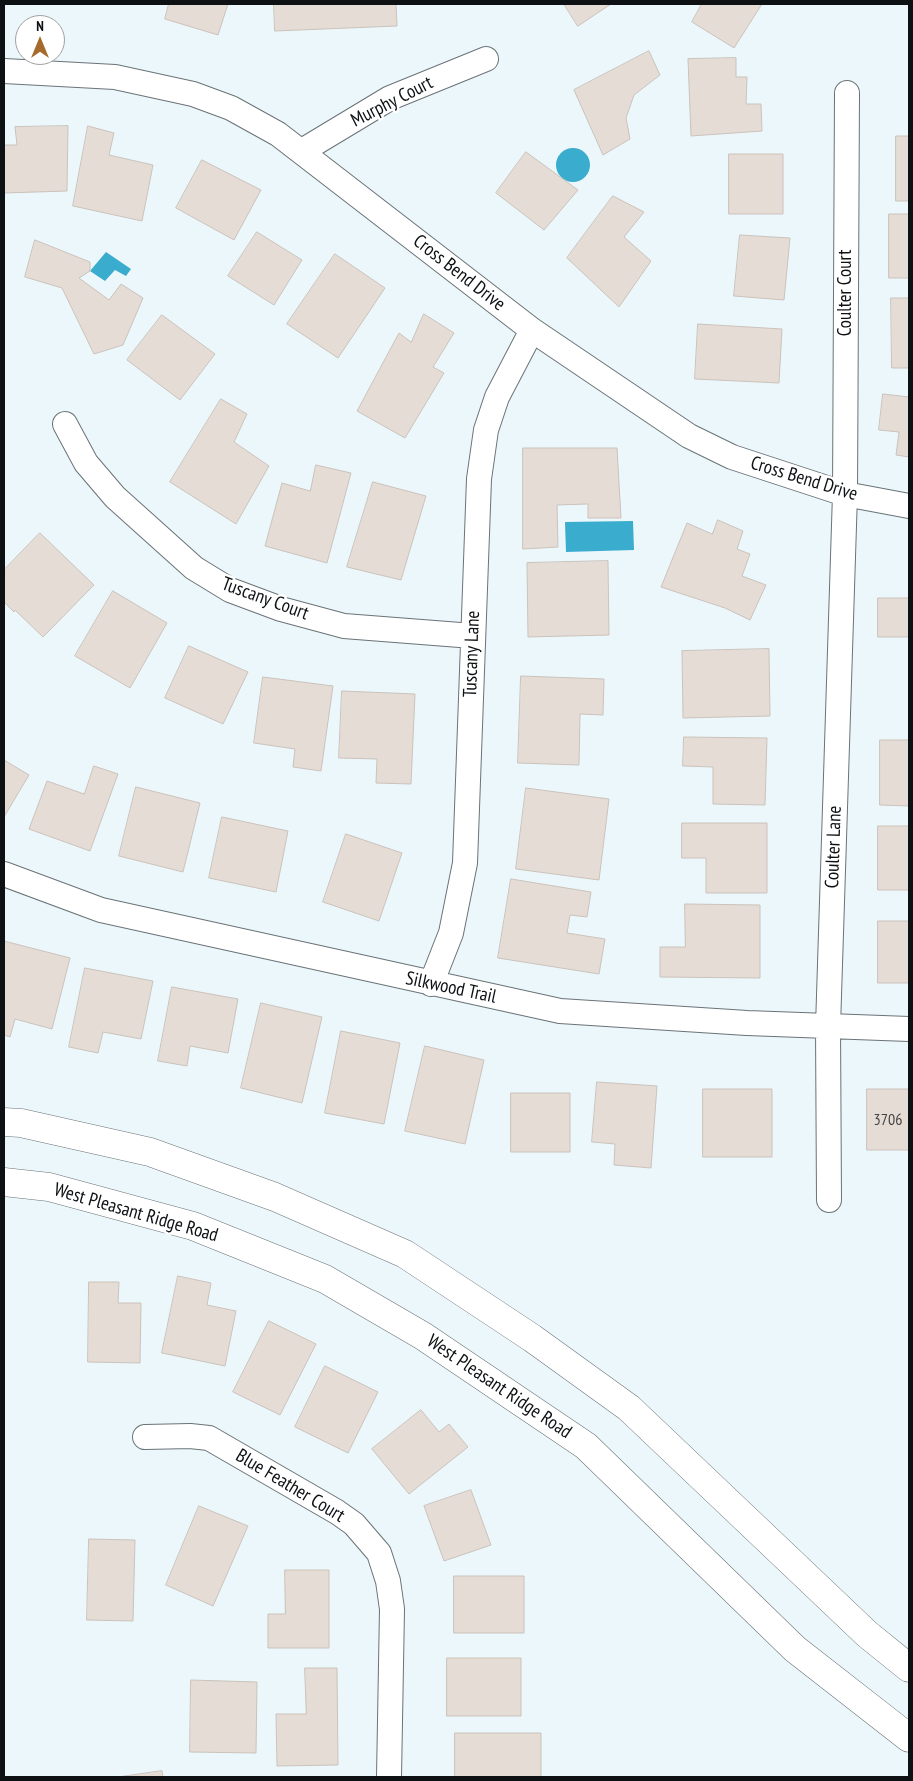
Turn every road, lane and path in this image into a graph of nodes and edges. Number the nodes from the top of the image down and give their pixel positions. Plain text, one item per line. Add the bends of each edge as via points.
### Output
1 (486, 60) dead end
2 (4, 71) edge
3 (847, 92) dead end
4 (302, 151) junction
5 (532, 330) junction
6 (65, 424) dead end
7 (845, 494) junction
8 (909, 506) edge
9 (473, 636) junction
10 (4, 874) edge
11 (431, 984) junction
12 (828, 1027) junction
13 (909, 1029) edge
14 (4, 1122) edge
15 (4, 1182) edge
16 (829, 1200) dead end
17 (145, 1437) dead end
18 (909, 1668) edge
19 (909, 1738) edge
20 (389, 1777) edge

1 - 4 street, Murphy Court via 390,98
2 - 4 street, Cross Bend Drive via 115,77 194,94 231,108
3 - 7 street, Coulter Court
4 - 5 street, Cross Bend Drive
5 - 7 street, Cross Bend Drive via 689,436 732,457
5 - 9 street, Tuscany Lane via 497,397 486,430 479,479
6 - 9 street, Tuscany Court via 86,463 115,497 194,568 230,590 281,609 344,626
7 - 8 street, Cross Bend Drive
7 - 12 street, Coulter Lane
9 - 11 street, Tuscany Lane via 465,863 451,933
10 - 11 street, Silkwood Trail via 101,910
11 - 12 street, Silkwood Trail via 560,1011
12 - 13 street, Silkwood Trail
12 - 16 street, Coulter Lane
14 - 18 main road via 150,1152 276,1197 405,1254 532,1338 629,1408 867,1634
15 - 19 main road, West Pleasant Ridge Road via 50,1187 193,1226 324,1279 423,1336 586,1446 795,1649
17 - 20 street, Blue Feather Court via 209,1438 337,1512 354,1524 379,1553 392,1609

